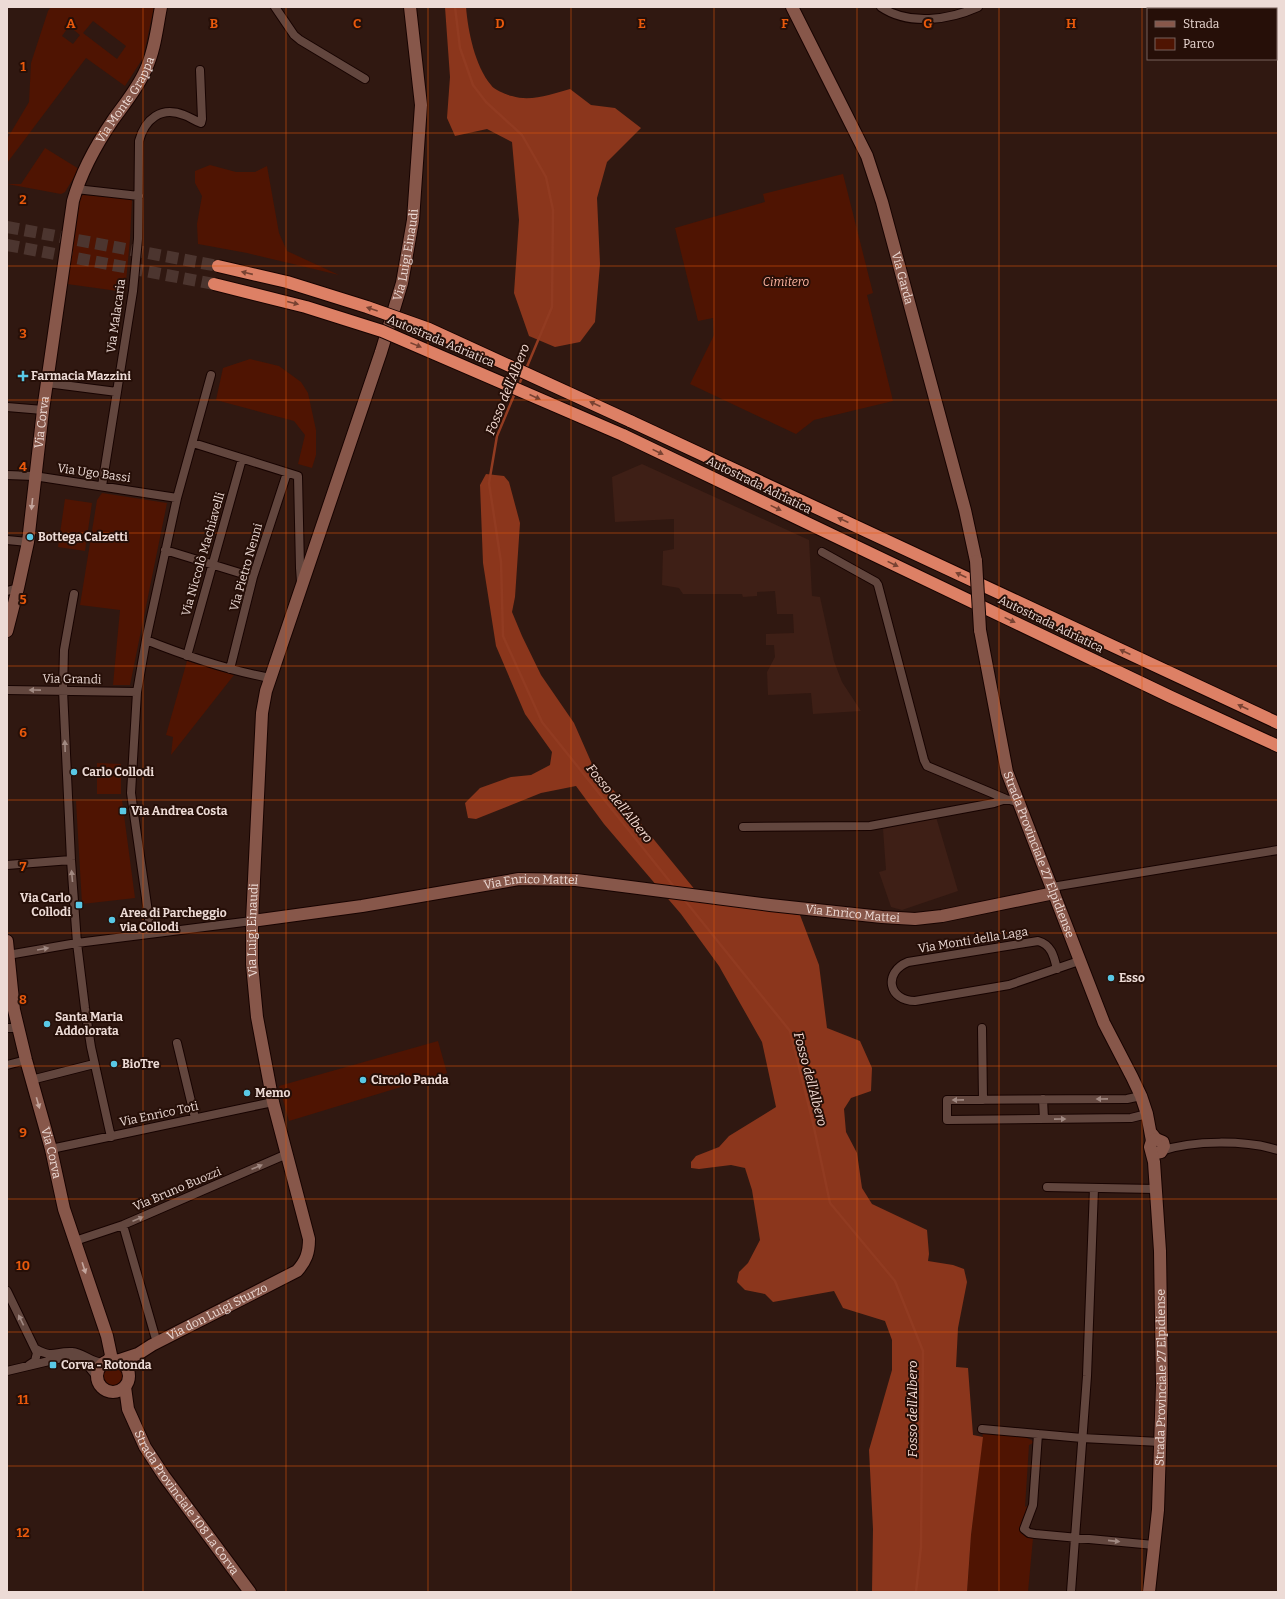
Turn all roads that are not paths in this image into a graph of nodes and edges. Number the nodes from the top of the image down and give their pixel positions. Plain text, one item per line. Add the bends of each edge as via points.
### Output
1 (161, 7) edge
2 (275, 7) edge
3 (410, 7) edge
4 (792, 7) edge
5 (881, 7) edge
6 (978, 7) edge
7 (200, 70) dead end
8 (365, 79) dead end
9 (76, 189) junction
10 (138, 196) junction
11 (218, 266) tunnel mouth
12 (214, 284) tunnel mouth
13 (211, 375) dead end
14 (47, 383) junction
15 (117, 392) junction
16 (7, 407) edge
17 (43, 410) junction
18 (193, 443) junction
19 (242, 459) junction
20 (287, 473) junction
21 (7, 475) edge
22 (34, 476) junction
23 (102, 486) junction
24 (177, 498) junction
25 (7, 540) edge
26 (28, 542) junction
27 (165, 550) junction
28 (822, 552) dead end
29 (976, 562) joint
30 (212, 564) junction
31 (253, 576) junction
32 (302, 585) junction
33 (13, 589) edge
34 (74, 594) dead end
35 (9, 615) edge
36 (7, 631) edge
37 (146, 640) junction
38 (187, 656) junction
39 (230, 669) junction
40 (270, 678) junction
41 (7, 690) edge
42 (63, 690) junction
43 (137, 692) junction
44 (1278, 723) edge
45 (1278, 746) edge
46 (1012, 800) junction
47 (743, 827) dead end
48 (1278, 850) edge
49 (71, 860) junction
50 (7, 865) edge
51 (1053, 890) junction
52 (252, 921) junction
53 (151, 933) junction
54 (7, 941) edge
55 (77, 942) junction
56 (8, 959) edge
57 (1079, 961) junction
58 (1057, 969) junction
59 (11, 1012) edge
60 (12, 1028) edge
61 (982, 1028) dead end
62 (177, 1043) dead end
63 (26, 1060) junction
64 (94, 1064) junction
65 (7, 1065) edge
66 (31, 1080) junction
67 (1141, 1096) junction
68 (983, 1100) junction
69 (1043, 1100) junction
70 (273, 1102) junction
71 (1147, 1114) junction
72 (195, 1118) junction
73 (1044, 1119) junction
74 (111, 1137) junction
75 (1155, 1146) junction
76 (51, 1149) junction
77 (1278, 1150) edge
78 (287, 1154) junction
79 (1047, 1187) dead end
80 (1094, 1188) junction
81 (1155, 1189) junction
82 (123, 1225) junction
83 (75, 1241) junction
84 (297, 1271) joint
85 (7, 1291) edge
86 (155, 1336) dead end
87 (36, 1349) junction
88 (138, 1354) junction
89 (110, 1362) junction
90 (27, 1367) junction
91 (128, 1369) junction
92 (7, 1371) edge
93 (97, 1377) junction
94 (125, 1387) junction
95 (114, 1392) junction
96 (128, 1409) junction
97 (982, 1429) dead end
98 (1038, 1434) junction
99 (1082, 1438) junction
100 (1160, 1442) junction
101 (1076, 1537) junction
102 (1154, 1545) junction
103 (250, 1592) edge
104 (1071, 1592) edge
105 (1149, 1592) edge

1 - 9 street, Via Monte Grappa via 147,69 95,149
2 - 8 street via 297,37
3 - 32 street, Via Luigi Einaudi via 421,105 413,220 402,283 379,359
4 - 29 street, Via Garda via 866,156 880,195 963,502
5 - 6 street via 900,15 929,19 945,18
7 - 10 street, Via Malacaria via 201,123 182,114 169,112 158,114 149,120 142,130 139,141
9 - 10 street
9 - 14 street, Via Corva
10 - 15 street, Via Malacaria via 138,240 133,291
44 -> 11 highway, Autostrada Adriatica, bridge via 630,420 429,329 293,284
12 -> 45 highway, Autostrada Adriatica, bridge via 306,306 419,346 623,435 1170,697
13 - 18 street
14 - 15 street
14 - 17 street, Via Corva
15 - 23 street, Via Malacaria
16 - 17 street
17 - 22 street, Via Corva
18 - 19 street
18 - 24 street
19 - 20 street
19 - 30 street, Via Niccolò Machiavelli
20 - 31 street, Via Pietro Nenni
20 - 32 street, Via Luigi Einaudi via 298,476
21 - 22 street, Via Ugo Bassi
22 - 23 street, Via Ugo Bassi
22 -> 26 street, Via Corva
23 - 24 street, Via Ugo Bassi
24 - 27 street
25 - 26 street
26 - 33 street, Via Corva
27 - 30 street
27 - 37 street
28 - 46 street via 878,585 927,766
29 - 46 street, Strada Provinciale 27 Elpidiense, bridge via 980,630
30 - 31 street
30 - 38 street, Via Niccolò Machiavelli
31 - 39 street, Via Pietro Nenni
32 - 40 street, Via Luigi Einaudi
33 - 35 street, Via Corva
34 - 42 street via 64,650
35 - 36 street, Via Corva
37 - 38 street
37 - 43 street
38 - 39 street
39 - 40 street
40 - 52 street, Via Luigi Einaudi via 262,713
42 -> 41 street, Via Grandi
42 - 43 street, Via Grandi
49 -> 42 street
43 - 53 street via 131,793
46 - 47 street via 870,826
46 - 51 street, Strada Provinciale 27 Elpidiense
48 - 51 street
49 - 50 street
55 -> 49 street
51 - 52 street, Via Enrico Mattei via 942,916 915,919 835,912 576,880 519,879 362,906
51 - 57 street, Strada Provinciale 27 Elpidiense
52 - 53 street, Via Enrico Mattei
52 - 70 street, Via Luigi Einaudi via 252,964 257,1017
53 - 55 street, Via Enrico Mattei
54 - 56 street, Via Corva
56 -> 55 street, Via Enrico Mattei
55 - 64 street via 84,1008
56 - 59 street, Via Corva
57 - 58 street
57 - 67 street, Strada Provinciale 27 Elpidiense via 1104,1023
58 - 58 street, Via Monti della Laga via 1009,985 915,1002 900,998 892,985 895,970 908,962 1038,942 1044,943 1050,949
59 - 60 street, Via Corva
60 - 63 street, Via Corva
61 - 68 street
62 - 72 street
63 - 65 street
63 - 66 street, Via Corva
64 - 66 street
64 - 74 street
66 -> 76 street, Via Corva
67 -> 69 street via 1127,1099
67 - 71 street, Strada Provinciale 27 Elpidiense
68 - 69 street
68 -> 73 street via 947,1100 947,1120
69 - 73 street
70 - 72 street, Via Enrico Toti
70 - 78 street, Via Luigi Einaudi
73 -> 71 street via 1131,1118
71 - 75 street, Strada Provinciale 27 Elpidiense
72 - 74 street, Via Enrico Toti
74 - 76 street, Via Enrico Toti
75 - 77 street via 1236,1144 1262,1145
75 - 81 street, Strada Provinciale 27 Elpidiense
76 - 83 street, Via Corva via 64,1209
82 -> 78 street, Via Bruno Buozzi
78 - 84 street, Via Luigi Einaudi via 309,1239 307,1258
79 - 80 street
80 - 81 street
80 - 99 street via 1091,1300
81 - 100 street, Strada Provinciale 27 Elpidiense via 1162,1324
82 - 83 street, Via Bruno Buozzi
82 - 86 street
83 -> 89 street, Via Corva via 107,1336
84 - 88 street, Via don Luigi Sturzo
87 -> 85 street
87 - 89 street via 55,1355 72,1352 95,1363
87 - 90 street via 35,1361
88 - 89 street, Via don Luigi Sturzo
88 - 91 street, Via don Luigi Sturzo
89 - 91 street via 122,1362
89 - 93 street via 98,1372
90 - 92 street
90 - 93 street via 53,1359 75,1358 84,1361
91 - 94 street via 129,1379
93 - 95 street via 104,1390
94 - 95 street
94 - 96 street, Strada Provinciale 108 La Corva
95 - 96 street, Strada Provinciale 108 La Corva
96 - 103 street, Strada Provinciale 108 La Corva via 145,1447 164,1476
97 - 98 street
98 - 99 street
98 - 101 street via 1033,1504 1024,1529 1035,1534
99 - 100 street
99 - 101 street
100 - 102 street, Strada Provinciale 27 Elpidiense
101 -> 102 street
101 - 104 street
102 - 105 street, Strada Provinciale 27 Elpidiense

